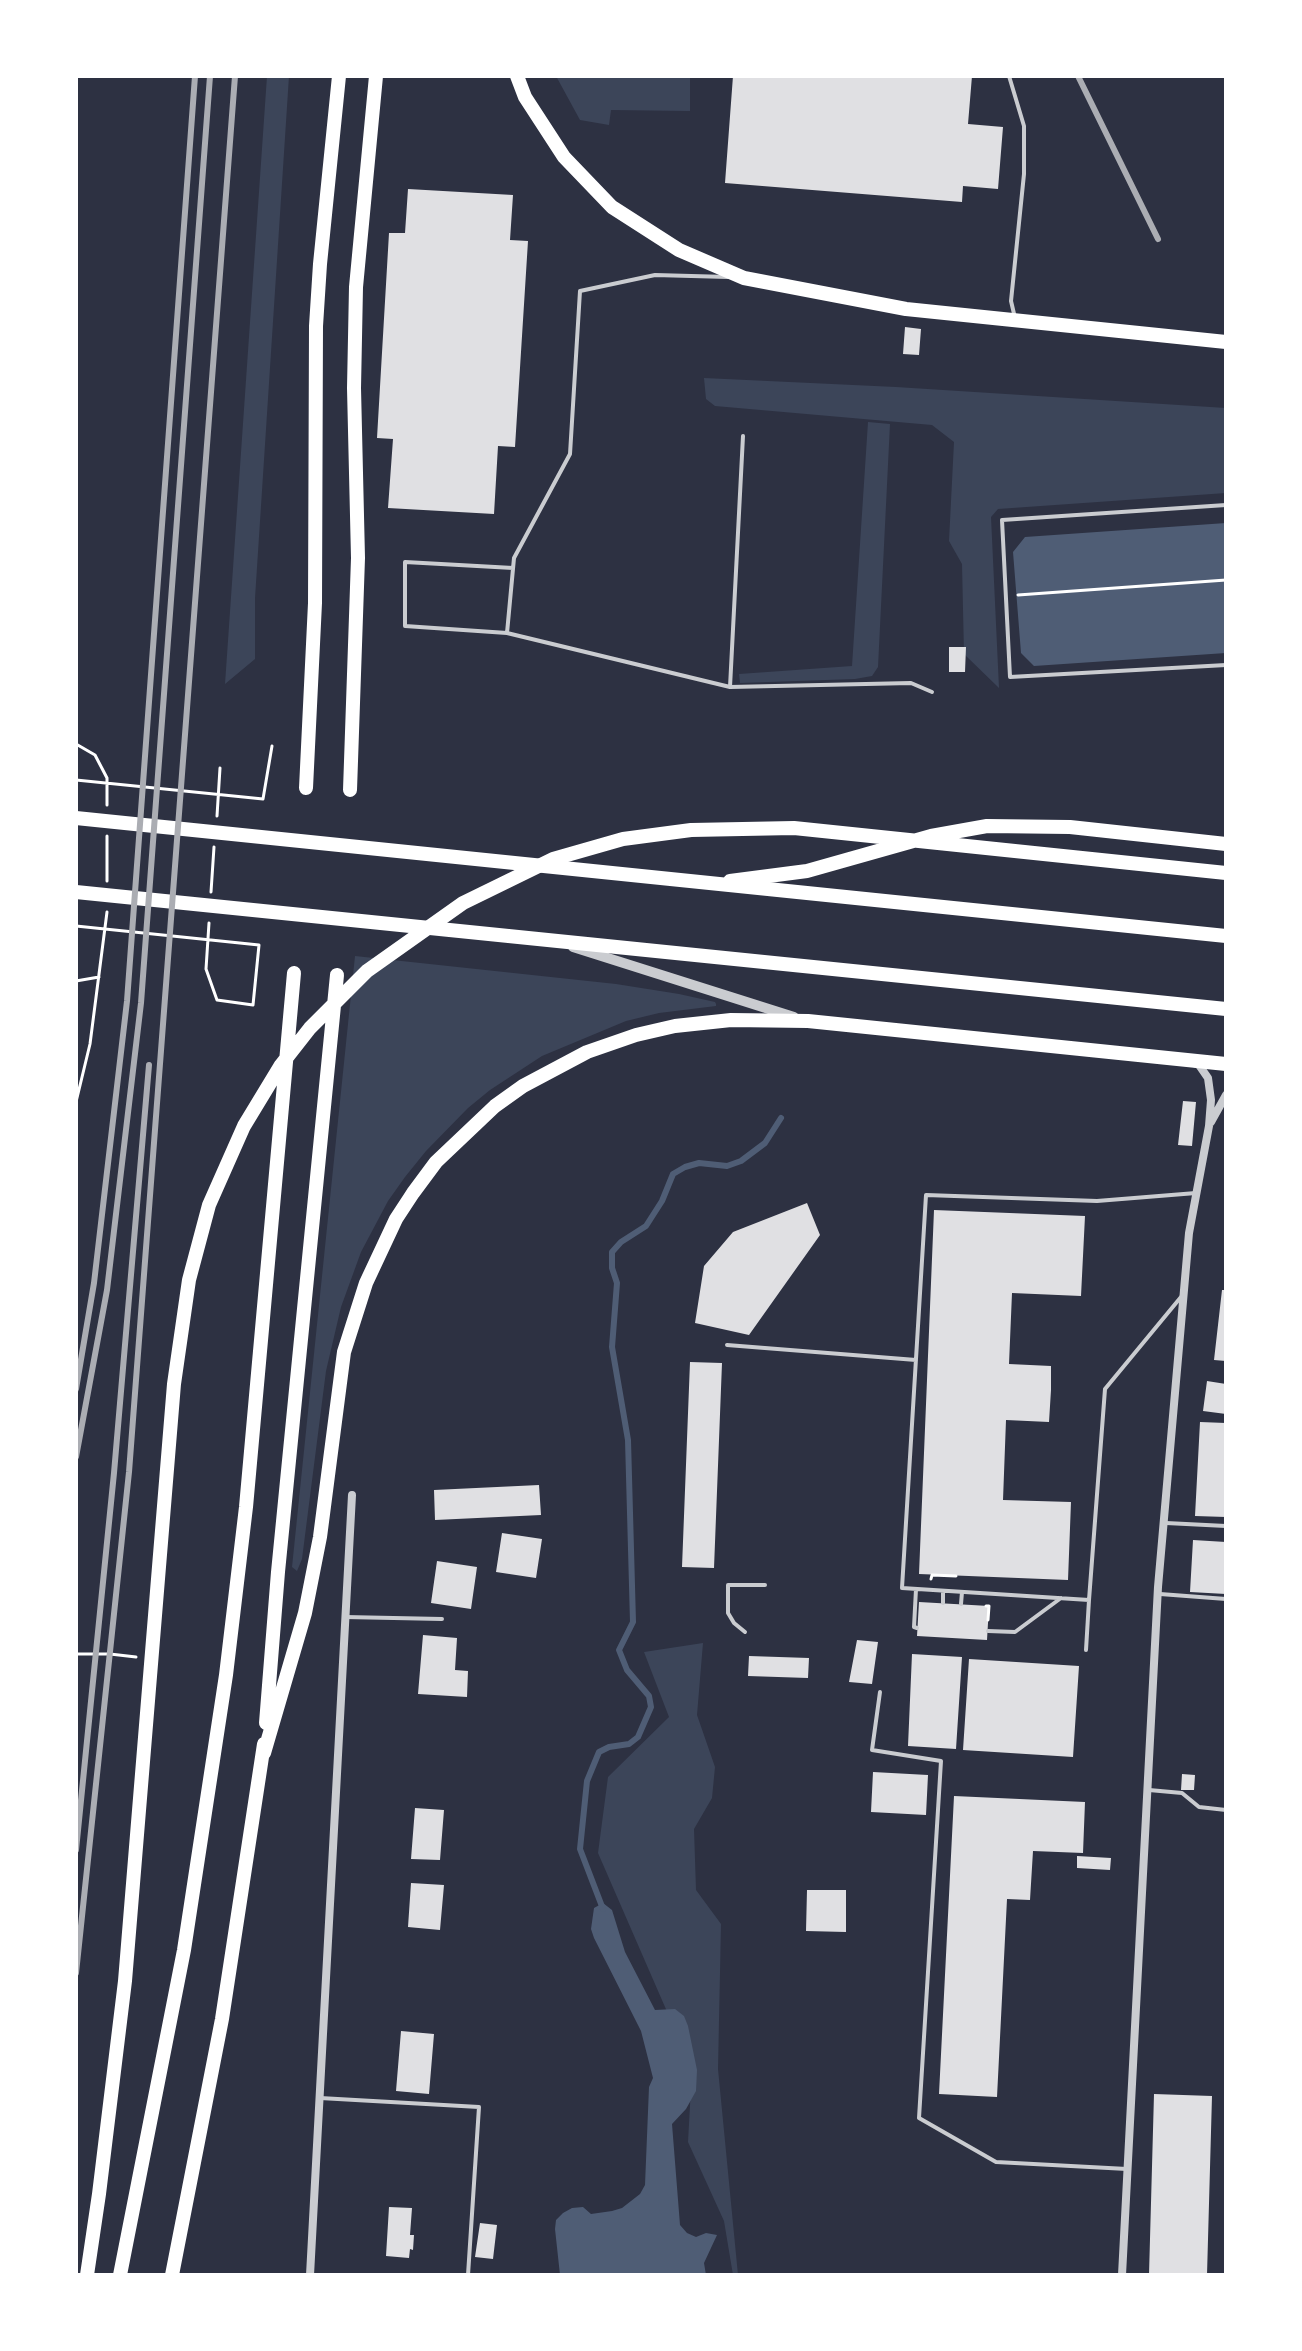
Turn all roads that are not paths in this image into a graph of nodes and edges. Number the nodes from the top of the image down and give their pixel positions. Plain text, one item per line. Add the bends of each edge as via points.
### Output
1 (339, 76) edge
2 (376, 76) edge
3 (517, 76) edge
4 (1009, 76) edge
5 (744, 278) junction
6 (1015, 321) junction
7 (1226, 342) edge
8 (743, 436) dead end
9 (1226, 505) edge
10 (513, 568) junction
11 (507, 633) junction
12 (1226, 665) edge
13 (730, 687) junction
14 (932, 692) dead end
15 (306, 788) dead end
16 (350, 790) dead end
17 (76, 818) edge
18 (1226, 844) edge
19 (1225, 873) edge
20 (701, 884) junction
21 (76, 892) edge
22 (1226, 936) edge
23 (545, 938) junction
24 (294, 973) dead end
25 (337, 975) dead end
26 (1226, 1009) edge
27 (808, 1021) junction
28 (1188, 1060) junction
29 (1226, 1064) edge
30 (1226, 1095) edge
31 (1209, 1126) junction
32 (1196, 1193) junction
33 (1182, 1295) junction
34 (727, 1345) dead end
35 (916, 1360) junction
36 (352, 1495) dead end
37 (1163, 1522) junction
38 (1226, 1526) edge
39 (765, 1585) dead end
40 (916, 1589) junction
41 (943, 1591) junction
42 (962, 1592) junction
43 (1157, 1594) junction
44 (1061, 1598) junction
45 (1226, 1599) edge
46 (1089, 1600) junction
47 (943, 1603) dead end
48 (961, 1604) dead end
49 (345, 1617) junction
50 (442, 1619) dead end
51 (917, 1628) dead end
52 (988, 1631) dead end
53 (745, 1632) dead end
54 (1086, 1650) dead end
55 (880, 1692) dead end
56 (264, 1753) junction
57 (1147, 1790) junction
58 (1226, 1810) edge
59 (320, 2098) junction
60 (1127, 2169) junction
61 (87, 2275) edge
62 (120, 2275) edge
63 (172, 2275) edge
64 (310, 2275) edge
65 (468, 2275) edge
66 (1122, 2275) edge

1 - 15 main road via 316,326 315,603
2 - 16 main road via 356,287 358,584
3 - 5 main road via 564,157 612,207 679,250
4 - 6 lane via 1024,126 1011,301
5 - 6 main road via 906,309
5 - 10 lane via 655,275 580,291 570,454
6 - 7 main road
8 - 13 lane
9 - 12 lane via 1002,520 1010,677
10 - 11 lane
10 - 11 lane via 405,562 405,626
11 - 13 lane
13 - 14 lane via 911,683
17 - 20 main road
18 - 20 main road via 1070,827 987,826 807,871
19 - 61 main road via 830,830 745,827 668,832 587,847 521,873 438,918 367,971 310,1028 262,1094 222,1172 187,1293 174,1384 125,1981
20 - 22 main road
21 - 23 main road
23 - 26 main road
23 - 27 street
24 - 62 main road via 257,1398 226,1675 184,1950
25 - 56 main road
27 - 28 main road
27 - 56 main road via 675,1026 587,1052 495,1106 436,1162 380,1250 344,1352 305,1613
28 - 29 main road
28 - 31 street via 1208,1078
30 - 31 street
31 - 32 street
32 - 33 street
32 - 35 lane via 1097,1201 926,1195
33 - 37 street
33 - 46 lane via 1105,1389
34 - 35 lane
35 - 40 lane via 902,1588
36 - 49 street
37 - 38 lane
37 - 43 street
39 - 53 lane via 728,1585 728,1613
40 - 41 lane
40 - 51 lane
41 - 42 lane
41 - 47 lane
42 - 44 lane
42 - 48 lane
43 - 45 lane
43 - 57 street
44 - 46 lane
44 - 52 lane via 1015,1632
46 - 54 lane
49 - 50 lane
49 - 59 street
55 - 60 lane via 872,1750 941,1761 919,2118 996,2162
56 - 63 main road via 222,2019
57 - 58 lane via 1182,1793 1195,1805
57 - 60 street
59 - 64 street
59 - 65 lane via 479,2107
60 - 66 street

